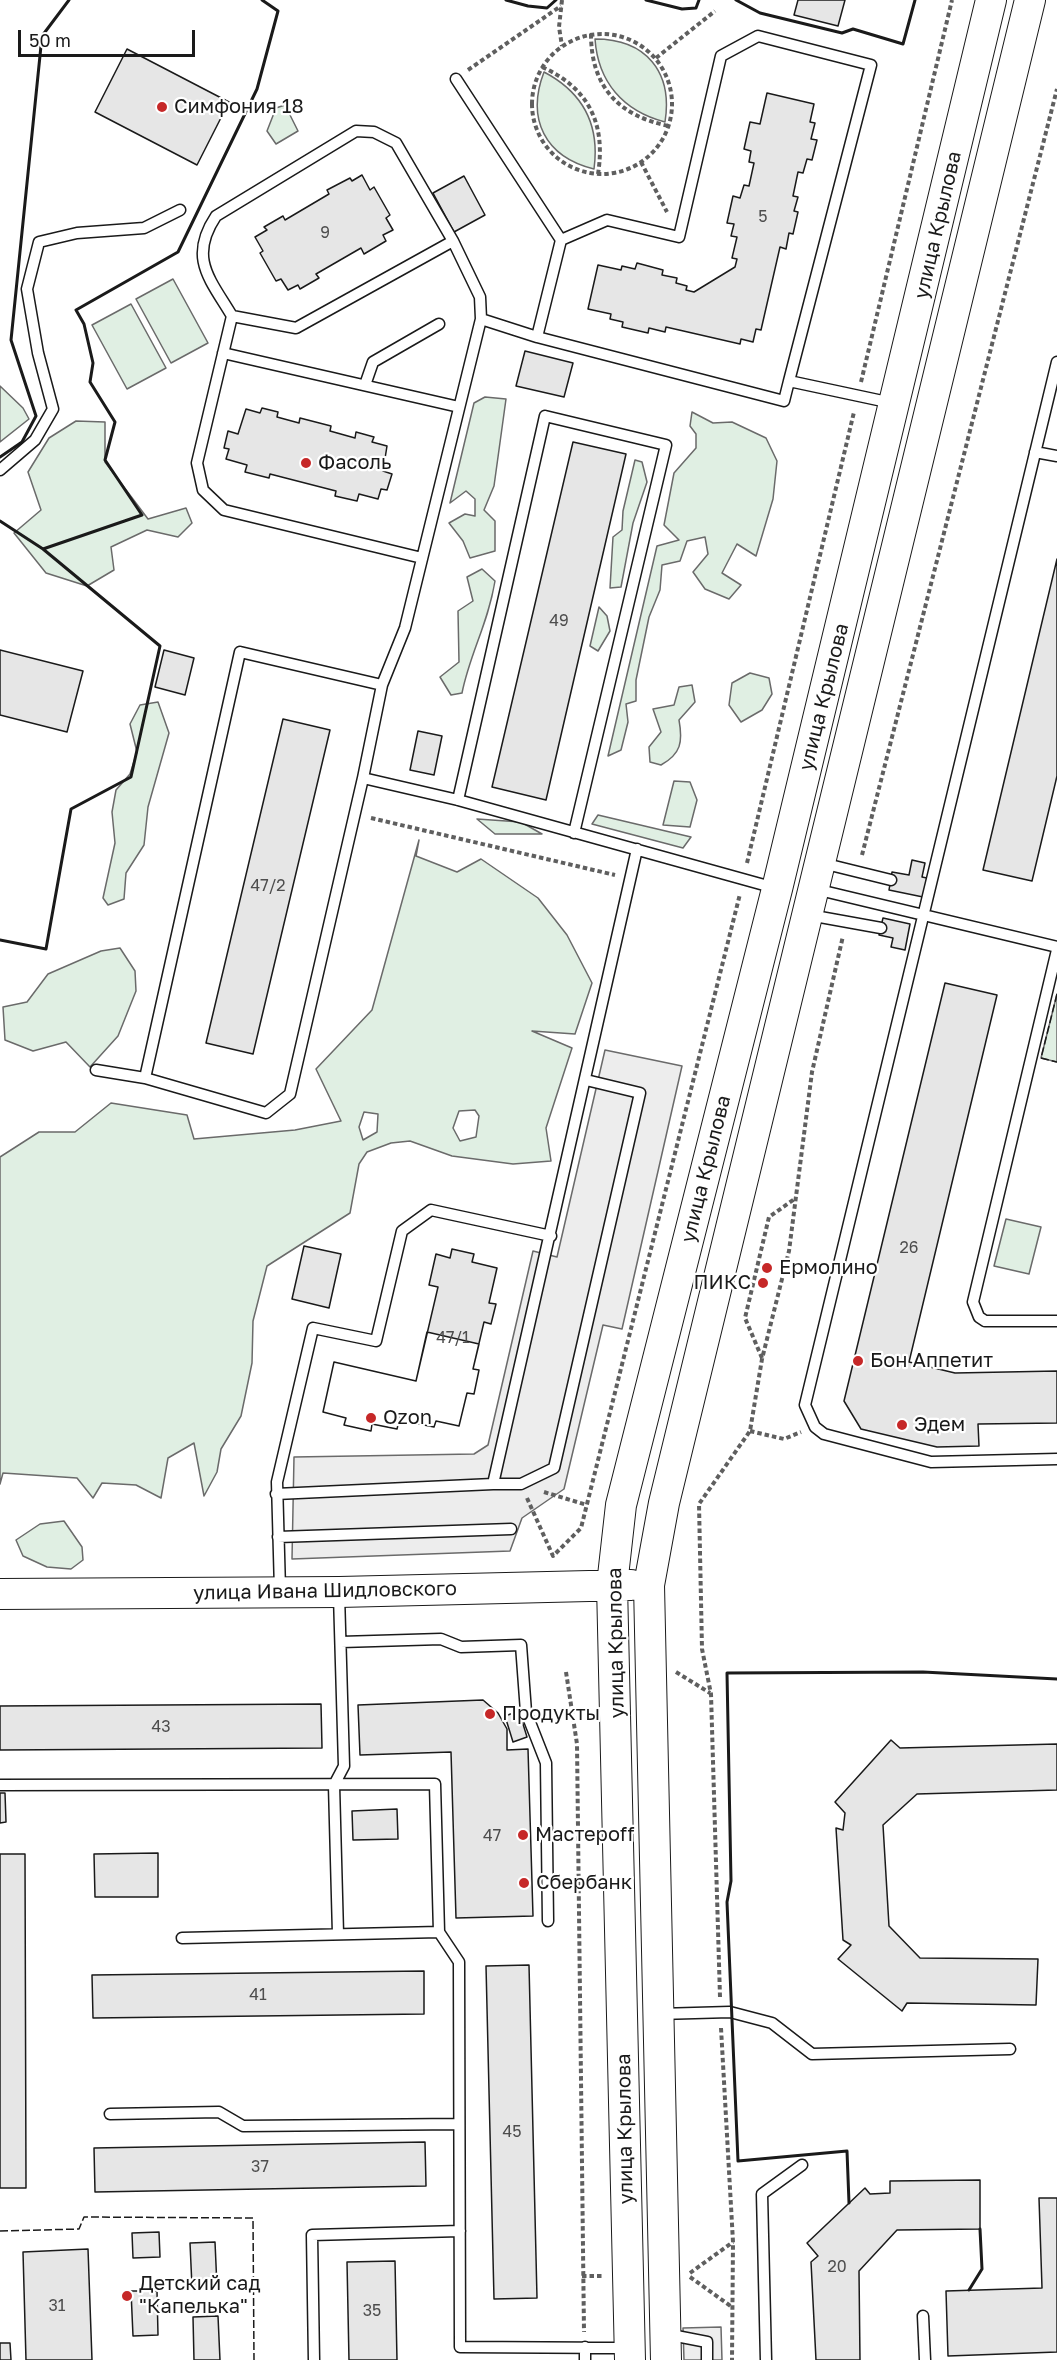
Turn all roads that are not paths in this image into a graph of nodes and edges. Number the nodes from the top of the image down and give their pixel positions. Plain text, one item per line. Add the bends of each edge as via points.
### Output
1 (991, 0) edge
2 (1030, 0) edge
3 (456, 79) road end
4 (180, 210) dead end
5 (561, 240) junction
6 (453, 241) junction
7 (232, 316) junction
8 (481, 320) junction
9 (439, 324) dead end
10 (537, 337) junction
11 (223, 353) junction
12 (1057, 362) edge
13 (789, 381) junction
14 (365, 385) junction
15 (895, 404) junction
16 (459, 407) junction
17 (1035, 452) junction
18 (1057, 456) edge
19 (0, 470) edge
20 (422, 558) junction
21 (382, 685) junction
22 (363, 778) junction
23 (458, 801) junction
24 (574, 833) junction
25 (637, 849) junction
26 (891, 880) dead end
27 (777, 889) junction
28 (812, 889) junction
29 (922, 915) junction
30 (881, 928) dead end
31 (1057, 949) edge
32 (96, 1070) dead end
33 (145, 1078) junction
34 (586, 1080) junction
35 (551, 1236) junction
36 (1057, 1321) edge
37 (1057, 1459) edge
38 (494, 1484) junction
39 (276, 1494) junction
40 (511, 1529) dead end
41 (278, 1537) junction
42 (650, 1585) junction
43 (612, 1586) junction
44 (280, 1592) junction
45 (339, 1592) junction
46 (0, 1594) edge
47 (340, 1642) junction
48 (0, 1785) edge
49 (334, 1785) junction
50 (549, 1921) dead end
51 (439, 1932) junction
52 (338, 1934) junction
53 (182, 1938) dead end
54 (659, 2014) junction
55 (1010, 2049) dead end
56 (110, 2114) dead end
57 (459, 2124) junction
58 (802, 2165) dead end
59 (459, 2231) junction
60 (923, 2316) dead end
61 (585, 2347) junction
62 (666, 2347) edge
63 (629, 2354) edge
64 (314, 2360) edge
65 (585, 2360) edge
66 (707, 2360) edge
67 (766, 2360) edge
68 (925, 2360) edge

1 - 15 main road, улица Крылова
2 - 28 main road, улица Крылова
3 - 5 lane
4 - 19 lane via 144,228 77,233 39,242 27,289 38,354 53,409 35,440
5 - 10 lane
5 - 13 lane via 607,220 679,237 721,56 758,36 871,65
6 - 7 lane via 296,328
6 - 7 lane via 396,143 374,132 356,131 216,216 210,224 205,233 203,266
6 - 8 lane via 480,297
7 - 11 lane
8 - 10 lane
8 - 16 lane
9 - 14 lane via 373,362
10 - 13 lane via 784,401
11 - 14 lane
11 - 20 lane via 197,463 203,490 224,510
12 - 17 lane
13 - 15 lane
14 - 16 lane
15 - 27 main road, улица Крылова
16 - 20 lane
17 - 18 lane
17 - 29 lane
20 - 21 lane via 405,628
21 - 22 lane
21 - 33 lane via 240,652
22 - 23 lane
22 - 33 lane via 290,1094 266,1113
23 - 24 lane
23 - 24 lane via 544,416 666,445
24 - 25 lane
25 - 27 lane
25 - 34 lane
26 - 28 lane via 858,872
27 - 43 main road, улица Крылова via 621,1505
28 - 29 lane
28 - 30 lane via 846,922
28 - 42 main road, улица Крылова via 664,1503
29 - 31 lane
29 - 37 lane via 805,1405 812,1422 824,1434 931,1462
31 - 36 lane via 973,1302 984,1321
32 - 33 lane
34 - 35 lane
34 - 38 lane via 640,1093 554,1468 521,1484
35 - 38 lane
35 - 39 lane via 431,1210 402,1231 376,1341 313,1328
38 - 39 lane
39 - 41 lane
40 - 41 lane
41 - 44 lane
42 - 43 main road, улица Ивана Шидловского
42 - 54 main road, улица Крылова
43 - 45 main road, улица Ивана Шидловского
43 - 63 main road, улица Крылова
44 - 45 main road, улица Ивана Шидловского
44 - 46 main road, улица Ивана Шидловского
45 - 47 lane
47 - 49 lane via 344,1766
47 - 50 lane via 441,1640 460,1647 521,1645 526,1712 546,1763
48 - 49 lane
49 - 51 lane via 435,1784
49 - 52 lane
51 - 52 lane
51 - 57 lane via 459,1962
52 - 53 lane
54 - 55 lane via 730,2012 772,2023 812,2054
54 - 62 main road, улица Крылова
56 - 57 lane via 219,2112 243,2126
57 - 59 lane
58 - 67 lane via 762,2194
59 - 61 lane via 460,2347
59 - 64 lane via 312,2235
60 - 68 lane
61 - 63 lane
61 - 65 lane
62 - 66 lane via 707,2342

